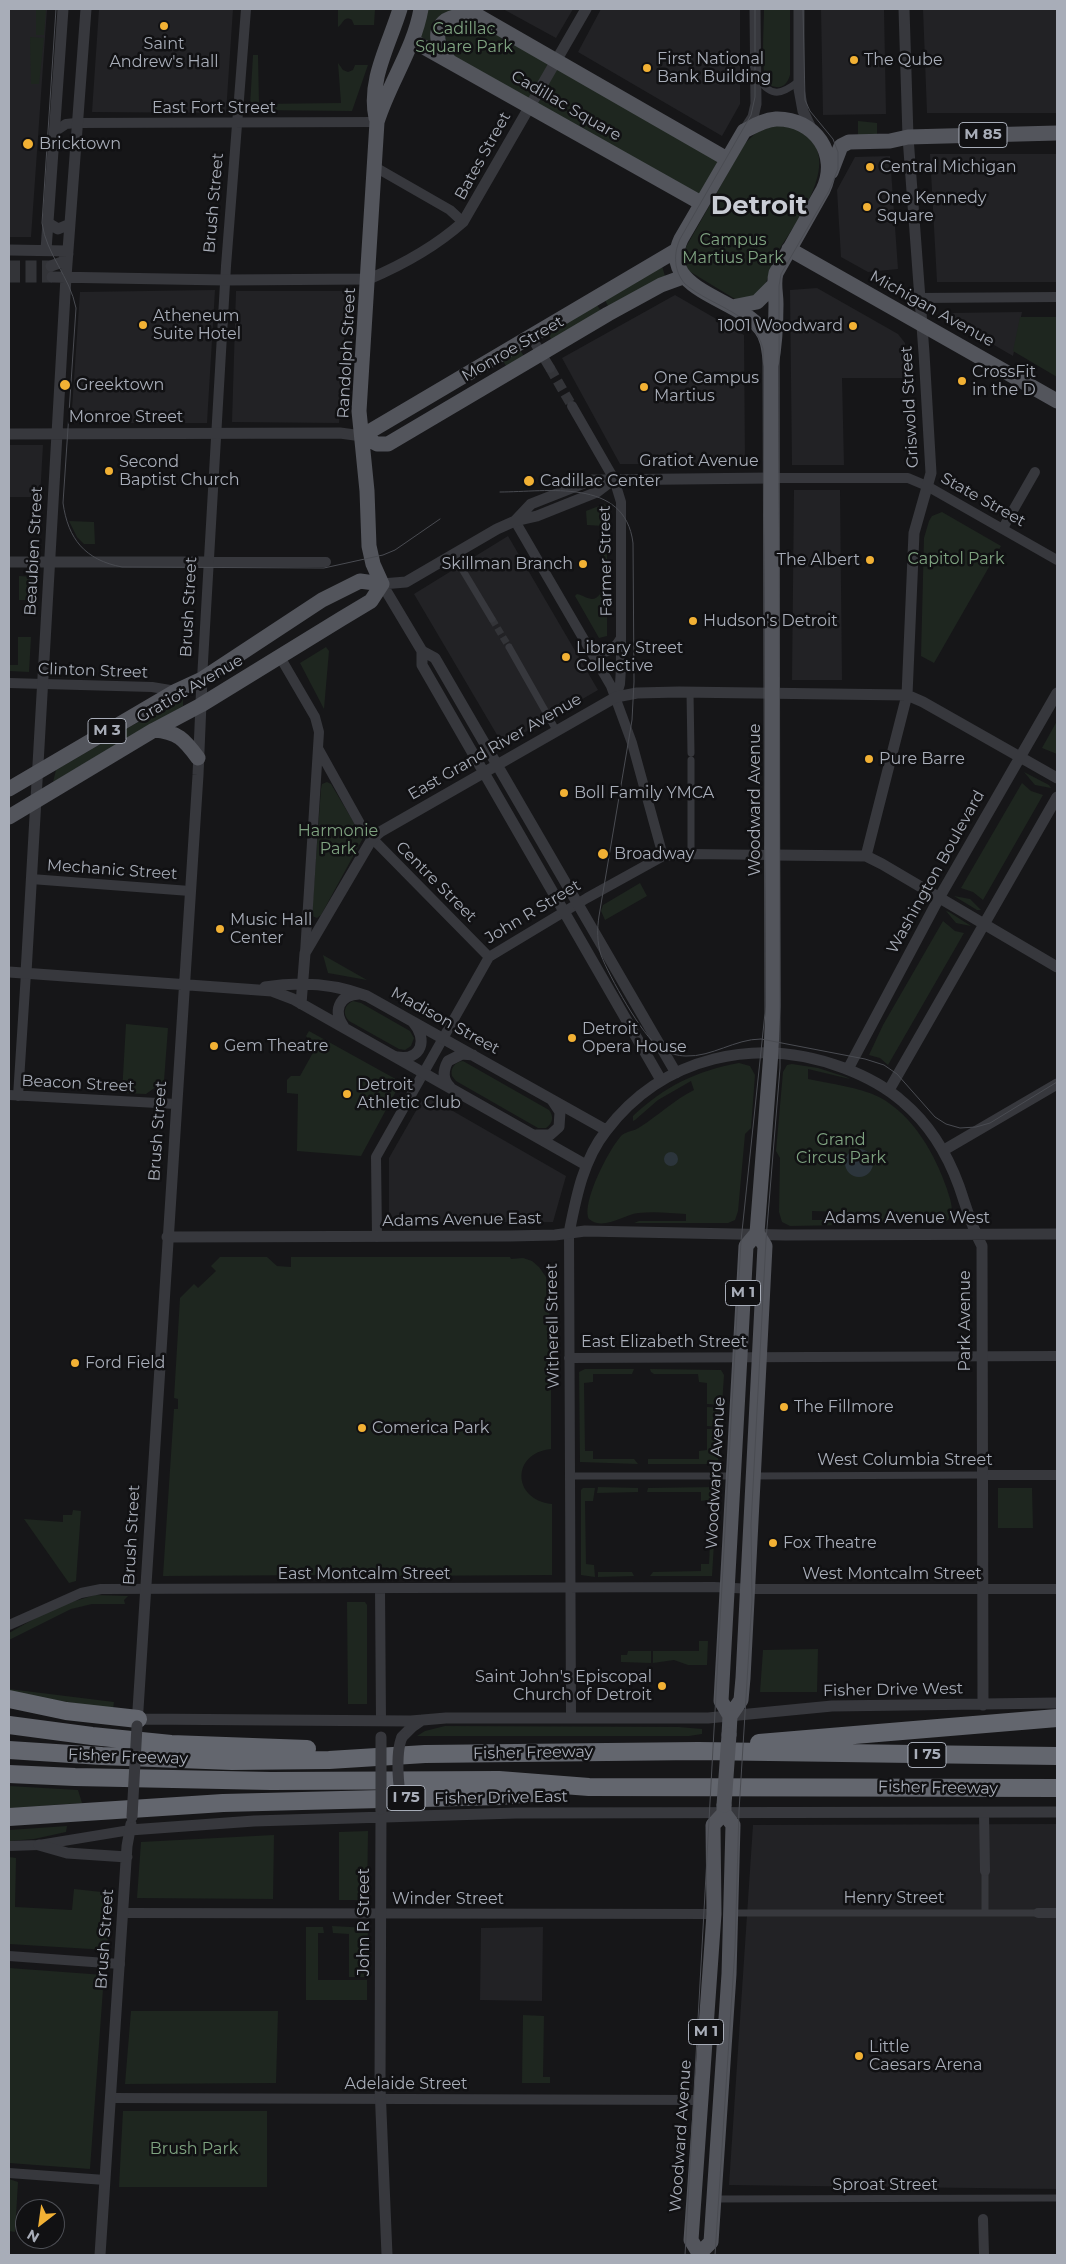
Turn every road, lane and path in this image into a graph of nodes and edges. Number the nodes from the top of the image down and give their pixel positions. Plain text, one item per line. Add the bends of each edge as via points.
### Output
1 (63, 9) edge
2 (86, 9) edge
3 (246, 9) edge
4 (400, 9) edge
5 (421, 9) edge
6 (466, 9) edge
7 (586, 9) edge
8 (756, 9) edge
9 (799, 9) edge
10 (904, 9) edge
11 (485, 20) junction
12 (414, 41) junction
13 (449, 61) junction
14 (556, 61) junction
15 (756, 78) junction
16 (799, 81) junction
17 (530, 106) junction
18 (377, 122) junction
19 (76, 123) junction
20 (237, 124) junction
21 (811, 128) junction
22 (744, 131) junction
23 (54, 132) junction
24 (1057, 133) edge
25 (908, 137) junction
26 (727, 159) junction
27 (375, 167) junction
28 (828, 178) junction
29 (702, 203) junction
30 (463, 222) junction
31 (48, 223) junction
32 (70, 224) junction
33 (789, 249) junction
34 (9, 250) edge
35 (46, 250) junction
36 (676, 250) junction
37 (68, 253) junction
38 (66, 277) junction
39 (683, 277) junction
40 (369, 279) junction
41 (225, 280) junction
42 (773, 286) junction
43 (598, 296) junction
44 (919, 298) junction
45 (1057, 298) edge
46 (732, 307) junction
47 (608, 314) junction
48 (922, 324) junction
49 (530, 335) junction
50 (541, 354) junction
51 (771, 366) junction
52 (550, 368) tunnel mouth
53 (1057, 401) edge
54 (572, 406) tunnel mouth
55 (216, 433) junction
56 (9, 434) edge
57 (57, 435) junction
58 (362, 436) junction
59 (1035, 472) dead end
60 (771, 478) junction
61 (614, 479) junction
62 (927, 486) junction
63 (515, 521) junction
64 (1003, 528) junction
65 (456, 553) junction
66 (1057, 560) edge
67 (9, 562) edge
68 (51, 562) junction
69 (208, 562) junction
70 (326, 562) dead end
71 (382, 584) junction
72 (492, 619) tunnel mouth
73 (622, 637) junction
74 (588, 646) junction
75 (509, 647) tunnel mouth
76 (422, 651) junction
77 (280, 657) junction
78 (202, 678) junction
79 (9, 684) edge
80 (42, 684) junction
81 (176, 691) junction
82 (690, 692) junction
83 (1057, 693) edge
84 (772, 694) junction
85 (907, 695) junction
86 (616, 697) junction
87 (201, 705) junction
88 (154, 730) junction
89 (556, 730) junction
90 (319, 750) junction
91 (1021, 757) junction
92 (198, 758) junction
93 (496, 765) junction
94 (38, 772) junction
95 (484, 772) junction
96 (1057, 778) edge
97 (9, 789) edge
98 (1057, 797) edge
99 (36, 801) junction
100 (9, 817) edge
101 (372, 839) junction
102 (691, 854) junction
103 (773, 855) junction
104 (663, 856) junction
105 (866, 856) junction
106 (31, 879) junction
107 (190, 891) junction
108 (939, 898) junction
109 (577, 904) junction
110 (564, 912) junction
111 (984, 924) junction
112 (305, 953) junction
113 (489, 956) junction
114 (1057, 966) edge
115 (9, 972) edge
116 (26, 973) junction
117 (303, 983) junction
118 (184, 984) junction
119 (256, 988) junction
120 (367, 996) junction
121 (301, 1004) junction
122 (410, 1019) junction
123 (345, 1029) junction
124 (443, 1037) junction
125 (771, 1052) junction
126 (390, 1054) junction
127 (475, 1056) junction
128 (848, 1070) junction
129 (423, 1073) junction
130 (676, 1073) junction
131 (661, 1080) junction
132 (1057, 1084) edge
133 (452, 1089) junction
134 (889, 1090) junction
135 (13, 1095) edge
136 (552, 1099) junction
137 (176, 1104) junction
138 (606, 1130) junction
139 (532, 1134) junction
140 (944, 1150) junction
141 (586, 1165) junction
142 (569, 1233) junction
143 (757, 1233) junction
144 (975, 1233) junction
145 (1057, 1234) edge
146 (167, 1237) junction
147 (378, 1237) junction
148 (981, 1356) junction
149 (1057, 1356) edge
150 (740, 1357) junction
151 (760, 1357) junction
152 (569, 1358) junction
153 (982, 1475) junction
154 (1057, 1475) edge
155 (571, 1476) junction
156 (733, 1476) junction
157 (753, 1476) junction
158 (570, 1588) junction
159 (727, 1588) junction
160 (380, 1589) junction
161 (747, 1589) junction
162 (1057, 1589) edge
163 (146, 1590) junction
164 (982, 1590) junction
165 (9, 1626) edge
166 (9, 1699) edge
167 (1057, 1703) edge
168 (983, 1705) junction
169 (730, 1716) junction
170 (571, 1718) junction
171 (1057, 1718) edge
172 (381, 1720) junction
173 (424, 1720) junction
174 (138, 1723) junction
175 (9, 1725) edge
176 (9, 1750) edge
177 (698, 1751) junction
178 (425, 1754) junction
179 (1057, 1756) edge
180 (9, 1774) edge
181 (589, 1787) junction
182 (1057, 1788) edge
183 (724, 1809) junction
184 (984, 1812) junction
185 (1057, 1812) edge
186 (381, 1813) junction
187 (421, 1816) junction
188 (9, 1817) edge
189 (130, 1830) junction
190 (39, 1845) junction
191 (9, 1846) edge
192 (127, 1857) junction
193 (985, 1870) joint
194 (123, 1913) junction
195 (730, 1913) junction
196 (985, 1913) junction
197 (1038, 1913) joint
198 (1057, 1913) edge
199 (380, 1914) junction
200 (714, 1914) junction
201 (9, 1956) edge
202 (120, 1964) junction
203 (111, 2098) junction
204 (380, 2099) junction
205 (700, 2100) junction
206 (9, 2173) edge
207 (105, 2180) junction
208 (1057, 2198) edge
209 (713, 2199) junction
210 (983, 2219) dead end
211 (700, 2254) edge
212 (100, 2255) edge
213 (387, 2255) edge
214 (984, 2255) edge

1 - 23 street
2 - 19 street, Beaubien Street
3 - 20 street, Brush Street
4 - 18 main road, Randolph Street via 374,88
5 - 12 main road, Randolph Street
6 - 11 main road, Cadillac Square
7 - 14 street, Bates Street
8 - 15 street
9 - 16 street
10 - 25 street, Griswold Street
11 - 13 main road via 456,15 445,21 438,42
11 - 14 main road, Cadillac Square
12 - 13 main road, Cadillac Square
12 - 18 main road, Randolph Street via 388,90
13 - 17 main road, Cadillac Square
14 - 17 street, Bates Street
14 - 26 main road, Cadillac Square
15 - 16 street via 769,91 778,93
15 - 22 street via 756,110
16 - 21 street via 802,107
17 - 29 main road, Cadillac Square
17 - 30 street, Bates Street
18 - 20 street, East Fort Street
18 - 27 main road, Randolph Street
19 - 20 street, East Fort Street
19 - 23 street, East Fort Street via 66,124
19 - 32 street, Beaubien Street
20 - 41 street, Brush Street
21 - 22 main road via 791,120 777,119
21 - 28 main road via 827,151
22 - 26 main road
23 - 31 street
24 - 25 main road, M 85
25 - 28 main road, Woodward Avenue via 844,144
25 - 44 street, Griswold Street
26 - 29 main road
27 - 30 street via 450,210
27 - 40 main road, Randolph Street
28 - 33 main road, Woodward Avenue
29 - 36 main road
30 - 40 street, Bates Street via 447,236
31 - 32 street via 58,229
31 - 35 street
32 - 37 street, Beaubien Street
33 - 42 main road, Woodward Avenue
33 - 48 main road, Michigan Avenue
34 - 35 street
35 - 37 street
36 - 39 main road via 676,266
36 - 43 main road, Monroe Street
37 - 38 street, Beaubien Street
37 - 38 street via 51,271
38 - 41 street
38 - 57 street, Beaubien Street
39 - 46 main road, Woodward Avenue
39 - 47 main road, Monroe Street via 661,284
40 - 41 street
40 - 58 main road, Randolph Street via 359,411
41 - 55 street, Brush Street
42 - 46 main road via 757,302
42 - 51 main road, Woodward Avenue via 776,296 775,347
43 - 47 main road
43 - 49 main road, Monroe Street
44 - 45 street
44 - 48 street, Griswold Street
46 - 51 main road, Woodward Avenue via 761,329 767,340
47 - 50 main road, Monroe Street
48 - 53 main road, Michigan Avenue
48 - 62 street, Griswold Street via 931,473
49 - 50 street
49 - 58 main road, Monroe Street
50 - 52 street
50 - 58 main road, Monroe Street via 388,444 377,444
51 - 60 main road, Woodward Avenue
54 - 61 street, Farmer Street
55 - 57 street, Monroe Street
55 - 58 street, Monroe Street via 340,433
55 - 69 street, Brush Street
56 - 57 street, Monroe Street
57 - 68 street, Beaubien Street
58 - 71 main road, Randolph Street via 369,546
59 - 64 street
60 - 61 street, Gratiot Avenue
60 - 62 street, State Street via 900,477
60 - 84 main road, Woodward Avenue
61 - 63 street, Gratiot Avenue via 597,492 537,516
61 - 73 street, Farmer Street via 621,502
62 - 64 street, State Street
62 - 85 street, Griswold Street via 914,533
63 - 65 street, Gratiot Avenue / M 3
63 - 74 street
64 - 66 street, State Street
65 - 71 street, Gratiot Avenue / M 3 via 406,582
65 - 72 street
67 - 68 street
68 - 69 street
68 - 80 street, Beaubien Street
69 - 70 street
69 - 78 street, Brush Street
71 - 76 street
71 - 77 main road, Gratiot Avenue / M 3 via 371,601
71 - 78 main road, Gratiot Avenue / M 3 via 360,581 322,600
73 - 74 street, Farmer Street via 609,652 595,651
73 - 86 street, Farmer Street via 620,684
74 - 86 street
75 - 89 street
76 - 93 street via 435,658
76 - 95 street via 422,665
77 - 87 main road, Gratiot Avenue / M 3
77 - 90 street via 315,717
78 - 81 main road, Gratiot Avenue / M 3
78 - 87 street, Brush Street
79 - 80 street, Clinton Street
80 - 81 street, Clinton Street via 152,687
80 - 94 street, Beaubien Street
81 - 94 main road, Gratiot Avenue / M 3
82 - 84 street, East Grand River Avenue
82 - 86 street, East Grand River Avenue via 637,692
82 - 102 street
83 - 91 street, Washington Boulevard
84 - 85 street, East Grand River Avenue
84 - 103 main road, Woodward Avenue
85 - 91 street
85 - 105 street, Griswold Street
86 - 89 street, East Grand River Avenue
86 - 104 street, Farmer Street
87 - 88 main road, Gratiot Avenue / M 3
87 - 92 street, Brush Street
88 - 92 main road via 171,732 186,741
88 - 99 main road, Gratiot Avenue / M 3
89 - 93 street, East Grand River Avenue
90 - 101 street, Centre Street via 363,829
90 - 112 street
91 - 96 street
91 - 108 street, Washington Boulevard
92 - 107 street, Brush Street
93 - 95 street, East Grand River Avenue
93 - 109 street
94 - 97 main road, Gratiot Avenue / M 3
94 - 99 street, Beaubien Street
95 - 101 street, East Grand River Avenue
95 - 110 street
98 - 111 street
99 - 100 main road, Gratiot Avenue / M 3
99 - 106 street, Beaubien Street
101 - 112 street, East Grand River Avenue
101 - 113 street, Centre Street
102 - 103 street, John R Street
102 - 104 street, John R Street
103 - 105 street
103 - 125 main road, Woodward Avenue
104 - 109 street, John R Street
105 - 108 street
106 - 107 street, Mechanic Street
106 - 116 street, Beaubien Street
107 - 118 street, Brush Street
108 - 111 street
108 - 128 street, Washington Boulevard
109 - 110 street, John R Street
109 - 130 street
110 - 113 street, John R Street
110 - 131 street
111 - 114 street
111 - 134 street
112 - 117 street
113 - 124 street, John R Street
115 - 116 street, Madison Street
116 - 118 street, Madison Street
116 - 135 street, Beaubien Street
117 - 119 street, Madison Street
117 - 120 street, Madison Street via 334,986
117 - 121 street
118 - 119 street, Madison Street
118 - 137 street, Brush Street
119 - 121 street, Madison Street via 283,994
120 - 122 street, Madison Street
120 - 123 street via 354,994 341,1000 337,1013
121 - 123 street, Madison Street
122 - 124 street, Madison Street
122 - 126 street via 421,1035 420,1048 408,1058
123 - 126 street, Madison Street
124 - 127 street, Madison Street
124 - 129 street, John R Street
125 - 128 street, Park Avenue via 824,1060
125 - 130 street, Witherell Street via 744,1052
125 - 143 main road, Woodward Avenue
126 - 129 street, Madison Street
127 - 133 street via 462,1054 448,1061 444,1075 445,1082
127 - 136 street, Madison Street
128 - 134 street, Park Avenue
129 - 133 street, Madison Street
129 - 147 street, John R Street via 376,1157
130 - 131 street, Witherell Street
131 - 138 street, Witherell Street via 637,1097
132 - 140 street
133 - 139 street, Madison Street
134 - 140 street, Park Avenue via 925,1124
135 - 137 street, Beacon Street
136 - 138 street, Madison Street
136 - 139 street via 560,1112 558,1127 550,1135 539,1137
137 - 146 street, Brush Street
138 - 141 street, Witherell Street
139 - 141 street, Madison Street
140 - 144 street, Park Avenue
141 - 142 street, Witherell Street
142 - 143 street, Adams Avenue East
142 - 147 street, Adams Avenue East
142 - 152 street, Witherell Street
143 - 144 street, Adams Avenue West
143 - 150 main road, Woodward Avenue / M 1 via 746,1246
143 - 151 main road, Woodward Avenue / M 1 via 765,1246
144 - 145 street, Adams Avenue West
144 - 148 street, Park Avenue via 982,1246
146 - 147 street, Adams Avenue East
146 - 163 street, Brush Street
148 - 149 street, East Elizabeth Street
148 - 151 street, East Elizabeth Street
148 - 153 street, Park Avenue
150 - 151 street, East Elizabeth Street
150 - 152 street, East Elizabeth Street
150 - 156 main road, Woodward Avenue / M 1
151 - 157 main road, Woodward Avenue / M 1
152 - 155 street, Witherell Street
153 - 154 street, West Columbia Street
153 - 157 street, West Columbia Street
153 - 164 street, Park Avenue
155 - 156 street
155 - 158 street, Witherell Street
156 - 159 main road, Woodward Avenue / M 1
157 - 161 main road, Woodward Avenue / M 1
158 - 159 street, East Montcalm Street
158 - 160 street, East Montcalm Street
158 - 170 street, Witherell Street
159 - 161 street, West Montcalm Street
159 - 169 main road, Woodward Avenue / M 1 via 721,1701
160 - 163 street, East Montcalm Street
160 - 172 street, John R Street
161 - 164 street, West Montcalm Street
161 - 169 main road, Woodward Avenue / M 1 via 741,1700
162 - 164 street, West Montcalm Street
163 - 165 street, East Montcalm Street via 91,1591
163 - 174 street, Brush Street
164 - 168 street, Park Avenue
166 - 174 highway
167 - 168 street, Fisher Drive West
168 - 169 street, Fisher Drive West via 832,1706
169 - 170 street
169 - 183 main road, Woodward Avenue / M 1, bridge
170 - 173 street
171 - 177 highway
172 - 173 street
172 - 174 street
172 - 186 street, John R Street, bridge
173 - 187 street, bridge via 412,1726 402,1737 399,1747 399,1794 407,1808
174 - 189 street, Brush Street, bridge
175 - 178 highway, I 75 via 170,1744
176 - 178 highway, Fisher Freeway via 232,1761 330,1760
177 - 178 highway, Fisher Freeway / I 75
177 - 179 highway, Fisher Freeway / I 75
180 - 181 highway, Fisher Freeway via 205,1780 499,1780
181 - 182 highway, Fisher Freeway / I 75
181 - 188 highway, I 75 via 500,1796 223,1803
183 - 184 street
183 - 187 street, Fisher Drive East
183 - 195 main road, Woodward Avenue / M 1 via 733,1825
183 - 200 main road, Woodward Avenue / M 1 via 713,1825
184 - 185 street
184 - 193 street
186 - 187 street, Fisher Drive East
186 - 189 street, Fisher Drive East
186 - 199 street, John R Street
189 - 190 street
189 - 192 street, Brush Street
190 - 191 street
190 - 192 street via 67,1853
192 - 194 street, Brush Street
193 - 196 street
194 - 199 street, Winder Street
194 - 202 street, Brush Street
195 - 196 street, Henry Street
195 - 209 main road, Woodward Avenue / M 1 via 729,1974
196 - 197 street, Henry Street
197 - 198 street, Henry Street
199 - 200 street, Winder Street
199 - 204 street, John R Street
200 - 205 main road, Woodward Avenue / M 1
201 - 202 street
202 - 203 street, Brush Street
203 - 204 street, Adelaide Street
203 - 207 street, Brush Street
204 - 205 street, Adelaide Street
204 - 213 street, John R Street
205 - 211 main road, Woodward Avenue / M 1 via 691,2240
206 - 207 street
207 - 212 street, Brush Street
208 - 209 street, Sproat Street
209 - 211 main road, Woodward Avenue / M 1 via 711,2242
210 - 214 street

